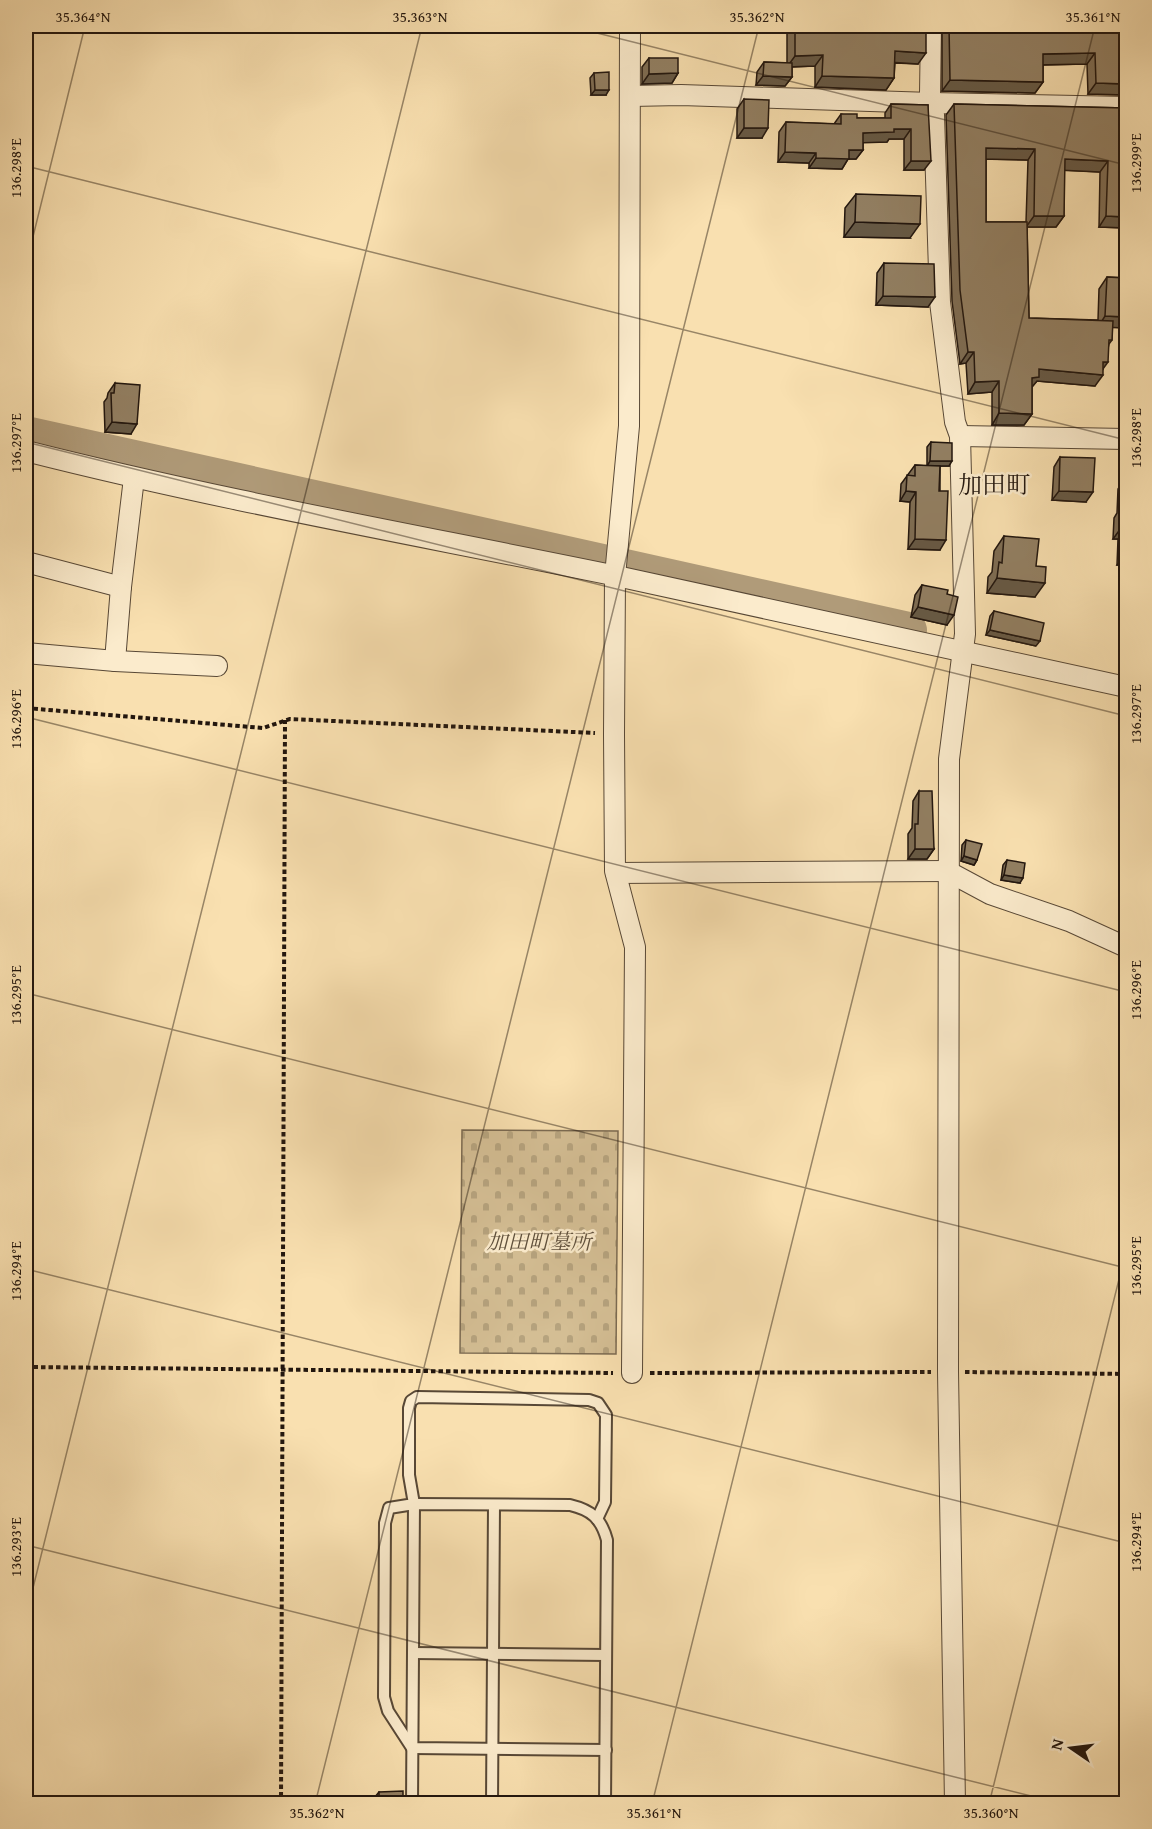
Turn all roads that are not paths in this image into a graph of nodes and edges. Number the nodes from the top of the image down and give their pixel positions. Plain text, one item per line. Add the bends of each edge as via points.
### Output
1 (630, 26) edge
2 (931, 26) edge
3 (631, 96) junction
4 (932, 103) junction
5 (1126, 106) edge
6 (960, 436) junction
7 (1126, 439) edge
8 (26, 451) edge
9 (134, 478) junction
10 (26, 562) edge
11 (616, 568) junction
12 (121, 587) junction
13 (964, 646) junction
14 (26, 653) edge
15 (115, 662) junction
16 (217, 666) dead end
17 (1126, 687) edge
18 (949, 871) junction
19 (616, 873) junction
20 (1126, 947) edge
21 (632, 1373) road end
22 (414, 1504) junction
23 (494, 1505) junction
24 (597, 1519) junction
25 (413, 1653) junction
26 (493, 1654) junction
27 (606, 1655) junction
28 (412, 1748) junction
29 (493, 1748) junction
30 (606, 1749) junction
31 (412, 1803) edge
32 (492, 1803) edge
33 (605, 1803) edge
34 (955, 1803) edge

1 - 3 street
2 - 4 street
3 - 4 street
3 - 11 street via 629,426
4 - 5 street
4 - 6 street via 940,302
6 - 7 street
6 - 13 street
8 - 9 street
9 - 11 street
9 - 12 street
10 - 12 street
11 - 13 street
11 - 19 street
12 - 15 street
13 - 17 street
13 - 18 street via 950,759
14 - 15 street
15 - 16 street
18 - 19 street
18 - 20 street via 990,894 1069,921
18 - 34 street via 948,1372
19 - 21 street via 635,947
22 - 23 lane
22 - 24 lane via 409,1475 409,1408 417,1397 589,1400 598,1403 606,1415 605,1502
22 - 25 lane
22 - 28 lane via 389,1508 385,1523 384,1697 388,1711
23 - 24 lane via 570,1505 587,1509
23 - 26 lane
24 - 27 lane via 607,1540
25 - 26 lane
25 - 28 lane
26 - 27 lane
26 - 29 lane
27 - 30 lane
28 - 29 lane
28 - 31 lane
29 - 30 lane
29 - 32 lane
30 - 33 lane

